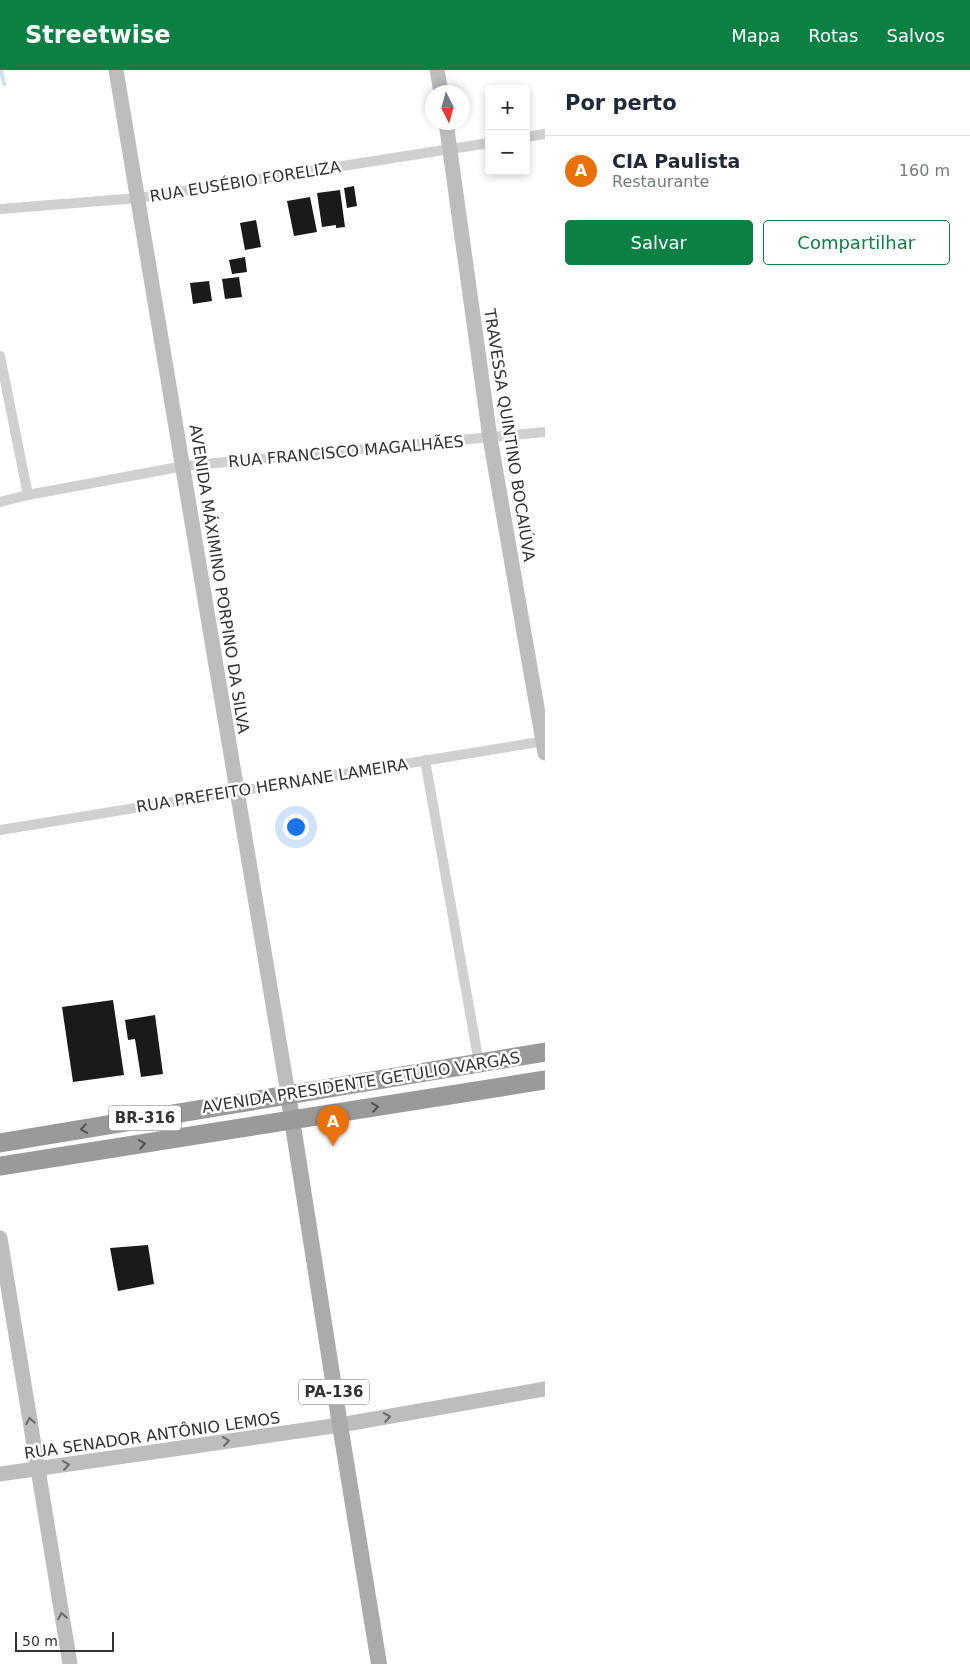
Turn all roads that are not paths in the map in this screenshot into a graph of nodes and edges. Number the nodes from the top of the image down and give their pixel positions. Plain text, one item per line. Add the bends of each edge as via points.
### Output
1 (116, 70) edge
2 (437, 70) edge
3 (440, 85) edge
4 (447, 130) edge
5 (545, 134) edge
6 (530, 136) edge
7 (485, 144) edge
8 (451, 149) junction
9 (138, 198) junction
10 (0, 209) edge
11 (0, 356) edge
12 (545, 432) edge
13 (490, 438) junction
14 (184, 466) junction
15 (28, 495) junction
16 (0, 502) edge
17 (544, 745) edge
18 (425, 760) junction
19 (236, 791) junction
20 (0, 830) edge
21 (545, 1052) edge
22 (479, 1063) junction
23 (545, 1080) edge
24 (288, 1094) junction
25 (292, 1120) junction
26 (0, 1142) edge
27 (0, 1166) edge
28 (0, 1238) edge
29 (545, 1389) edge
30 (340, 1425) junction
31 (38, 1469) junction
32 (0, 1474) edge
33 (70, 1664) edge
34 (379, 1664) edge

1 - 9 street, AVENIDA MÁXIMINO PORPINO DA SILVA
2 - 3 street
4 - 8 street, TRAVESSA QUINTINO BOCAIÚVA
5 - 6 street
7 - 8 street, RUA EUSÉBIO FORELIZA
8 - 9 street, RUA EUSÉBIO FORELIZA
8 - 13 street, TRAVESSA QUINTINO BOCAIÚVA
9 - 10 street, RUA EUSÉBIO FORELIZA
9 - 14 street, AVENIDA MÁXIMINO PORPINO DA SILVA
11 - 15 street
12 - 13 street, RUA FRANCISCO MAGALHÃES
13 - 14 street, RUA FRANCISCO MAGALHÃES
13 - 17 street, TRAVESSA QUINTINO BOCAIÚVA
14 - 15 street, RUA FRANCISCO MAGALHÃES
14 - 19 street, AVENIDA MÁXIMINO PORPINO DA SILVA
15 - 16 street, RUA FRANCISCO MAGALHÃES
17 - 18 street, RUA PREFEITO HERNANE LAMEIRA
18 - 19 street, RUA PREFEITO HERNANE LAMEIRA
18 - 22 street
19 - 20 street, RUA PREFEITO HERNANE LAMEIRA
19 - 24 street, AVENIDA MÁXIMINO PORPINO DA SILVA
21 - 22 highway, AVENIDA PRESIDENTE GETÚLIO VARGAS / BR-316
22 - 24 highway, AVENIDA PRESIDENTE GETÚLIO VARGAS / BR-316
25 -> 23 highway, AVENIDA PRESIDENTE GETÚLIO VARGAS / BR-316
24 - 25 main road, PA-136
24 -> 26 highway, AVENIDA PRESIDENTE GETÚLIO VARGAS / BR-316
27 -> 25 highway, AVENIDA PRESIDENTE GETÚLIO VARGAS / BR-316
25 - 30 main road, PA-136
31 -> 28 street
30 -> 29 street, RUA SENADOR ANTÔNIO LEMOS
31 -> 30 street, RUA SENADOR ANTÔNIO LEMOS
30 - 34 main road, PA-136
31 - 32 street, RUA SENADOR ANTÔNIO LEMOS
33 -> 31 street

